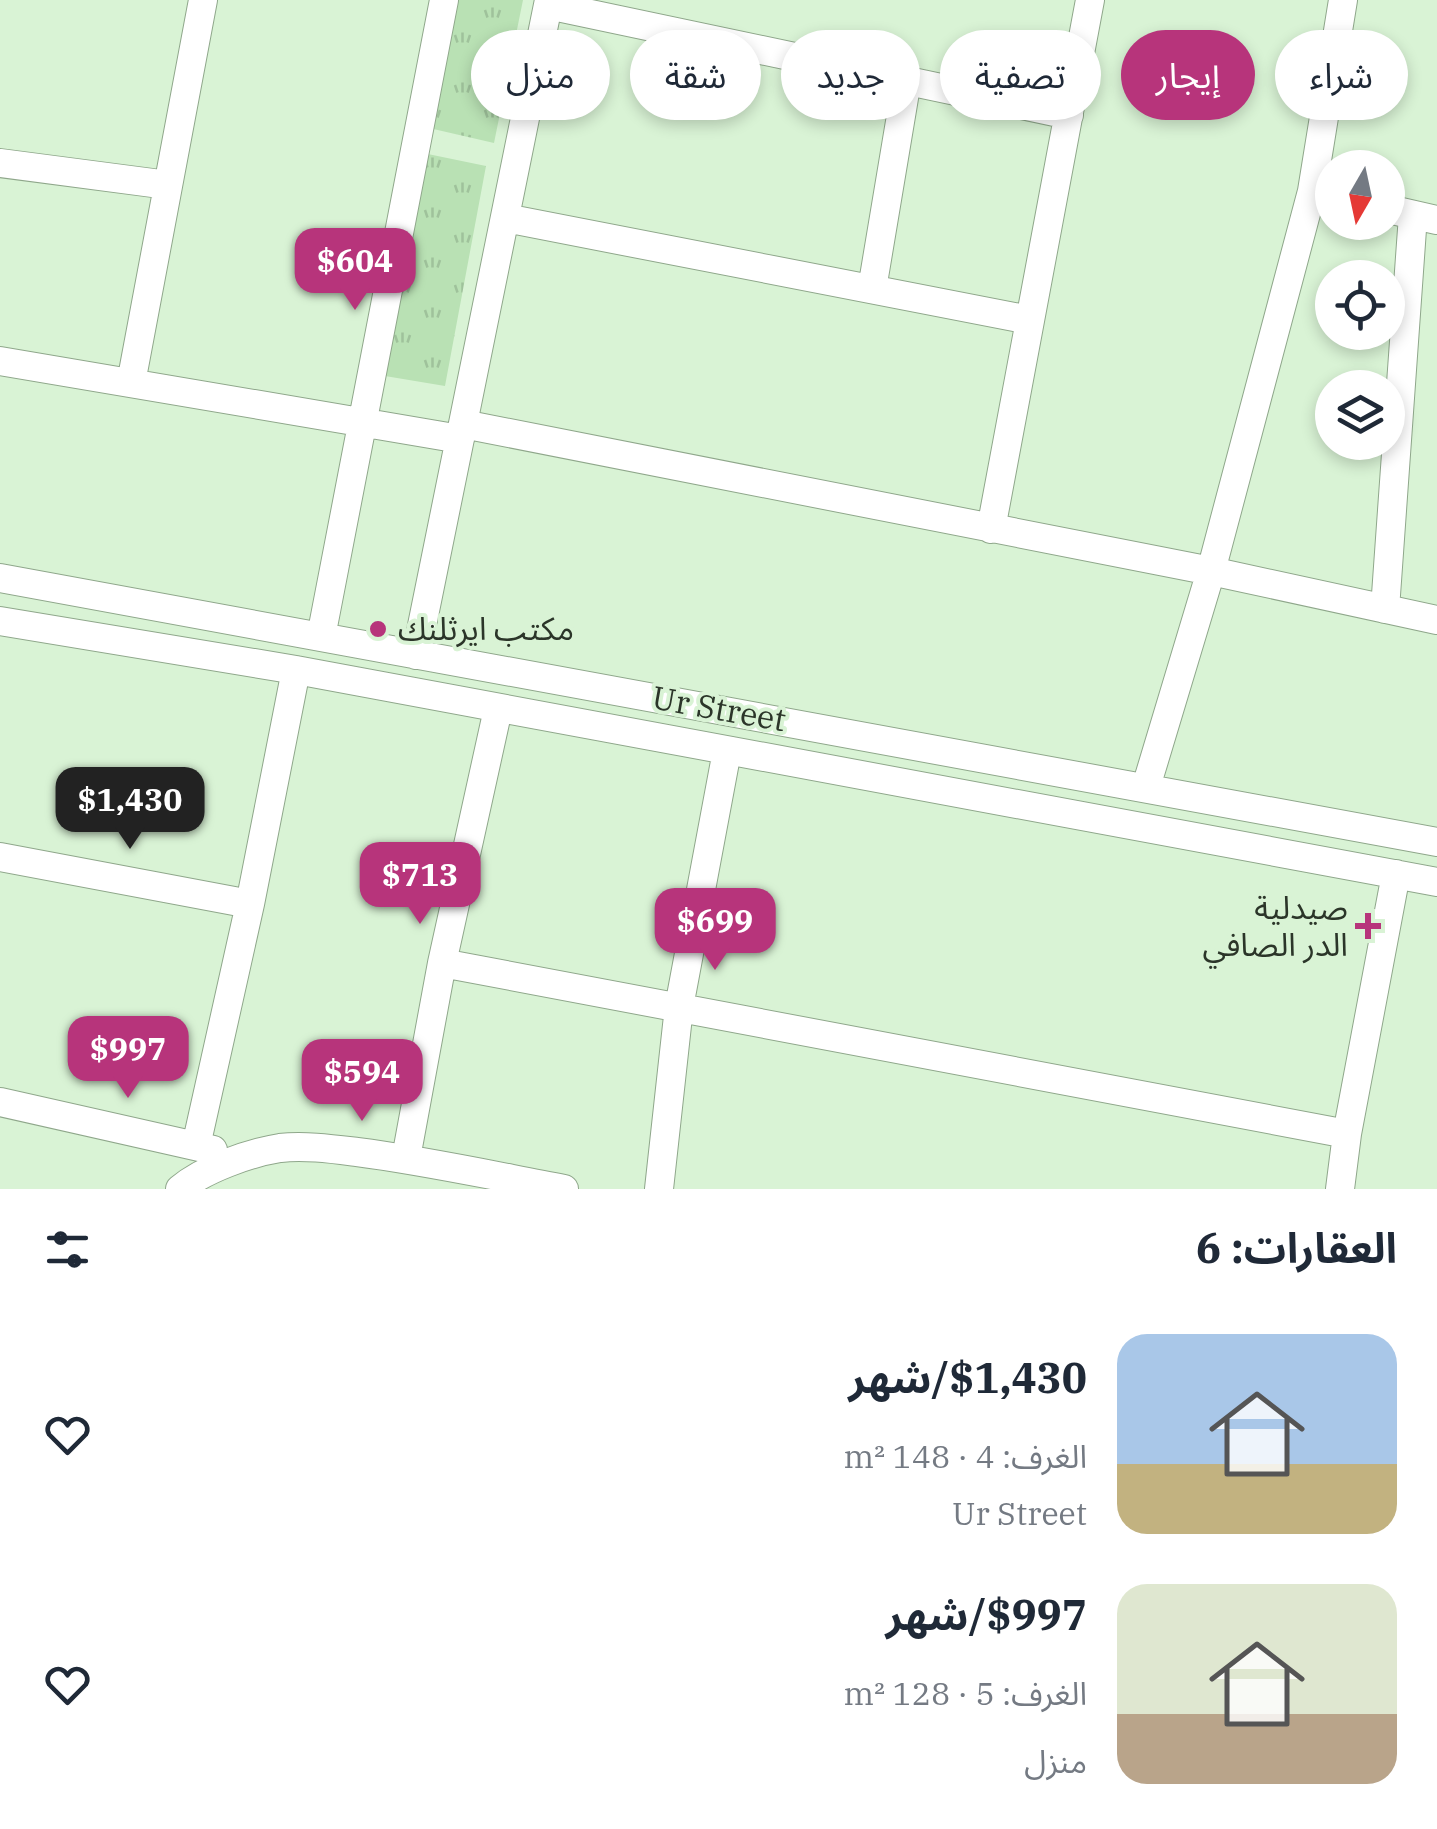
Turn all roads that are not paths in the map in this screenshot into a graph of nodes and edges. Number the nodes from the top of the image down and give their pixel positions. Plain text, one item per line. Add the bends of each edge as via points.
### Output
1 (202, 0) edge
2 (444, 0) edge
3 (1090, 0) edge
4 (1342, 0) edge
5 (548, 2) edge
6 (1085, 30) edge
7 (781, 53) edge
8 (900, 120) edge
9 (1068, 120) edge
10 (1326, 150) edge
11 (0, 164) edge
12 (168, 185) junction
13 (1412, 215) edge
14 (1315, 217) edge
15 (504, 218) junction
16 (872, 290) junction
17 (1030, 320) junction
18 (0, 360) edge
19 (131, 383) junction
20 (363, 421) junction
21 (462, 431) junction
22 (991, 529) junction
23 (1212, 571) junction
24 (0, 578) edge
25 (1385, 608) junction
26 (1437, 620) edge
27 (0, 621) edge
28 (320, 637) junction
29 (416, 654) junction
30 (296, 670) junction
31 (498, 709) junction
32 (727, 751) junction
33 (1146, 787) junction
34 (1437, 842) edge
35 (0, 857) edge
36 (1396, 874) junction
37 (1437, 882) edge
38 (250, 904) junction
39 (442, 963) junction
40 (680, 1007) junction
41 (0, 1102) edge
42 (1347, 1134) junction
43 (196, 1146) junction
44 (243, 1157) junction
45 (406, 1158) junction
46 (180, 1189) edge
47 (564, 1189) edge
48 (659, 1189) edge
49 (1340, 1189) edge

1 - 12 street
2 - 20 street
3 - 6 street
4 - 10 street
5 - 7 street
5 - 15 street
8 - 16 street
9 - 17 street
11 - 12 street
12 - 19 street
13 - 25 street
14 - 23 street
15 - 16 street
15 - 21 street
16 - 17 street
17 - 22 street
18 - 19 street
19 - 20 street
20 - 21 street
20 - 28 street
21 - 22 street
21 - 29 street
22 - 23 street
23 - 25 street
23 - 33 street
24 - 28 street, Ur Street
25 - 26 street
27 - 30 street, Ur Street
28 - 29 street, Ur Street
29 - 33 street, Ur Street
30 - 31 street, Ur Street
30 - 38 street
31 - 32 street, Ur Street
31 - 39 street
32 - 36 street, Ur Street
32 - 40 street
33 - 34 street, Ur Street
35 - 38 street
36 - 37 street, Ur Street
36 - 42 street
38 - 43 street
39 - 40 street
39 - 45 street
40 - 42 street
40 - 48 street
41 - 43 street
42 - 49 street
43 - 44 street
44 - 45 street via 282,1148
44 - 46 street
45 - 47 street

